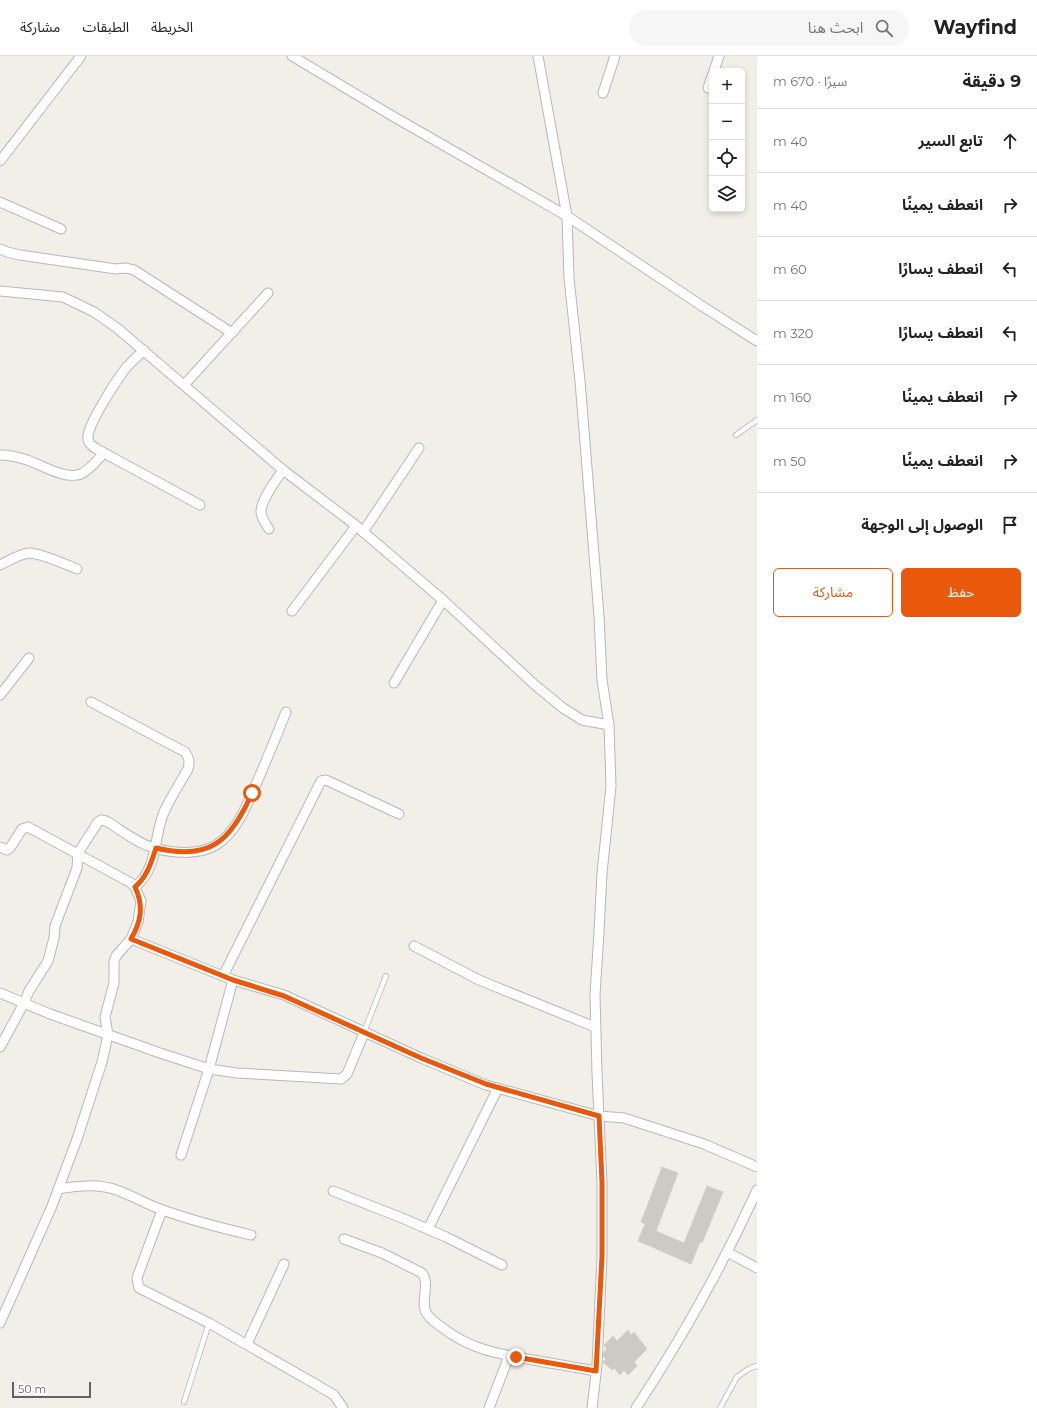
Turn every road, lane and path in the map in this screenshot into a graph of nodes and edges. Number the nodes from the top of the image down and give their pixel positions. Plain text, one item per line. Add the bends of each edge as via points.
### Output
1 (81, 56) edge
2 (292, 56) edge
3 (538, 56) edge
4 (615, 56) edge
5 (719, 56) edge
6 (715, 68) edge
7 (709, 85) edge
8 (708, 88) dead end
9 (603, 92) dead end
10 (0, 162) edge
11 (0, 202) edge
12 (567, 216) junction
13 (60, 229) dead end
14 (0, 249) edge
15 (0, 291) edge
16 (268, 293) dead end
17 (232, 333) junction
18 (757, 341) edge
19 (144, 350) junction
20 (184, 385) junction
21 (757, 420) edge
22 (736, 435) dead end
23 (419, 448) dead end
24 (104, 453) junction
25 (0, 455) edge
26 (283, 470) junction
27 (200, 505) dead end
28 (269, 528) dead end
29 (359, 529) junction
30 (0, 565) edge
31 (77, 569) dead end
32 (443, 600) junction
33 (292, 611) dead end
34 (29, 658) dead end
35 (394, 683) dead end
36 (0, 695) edge
37 (91, 702) dead end
38 (286, 712) dead end
39 (609, 725) junction
40 (399, 814) dead end
41 (0, 847) edge
42 (156, 848) junction
43 (78, 854) junction
44 (135, 887) junction
45 (131, 939) junction
46 (414, 946) dead end
47 (223, 976) junction
48 (386, 976) dead end
49 (233, 980) junction
50 (0, 993) edge
51 (24, 1004) junction
52 (595, 1027) junction
53 (364, 1033) junction
54 (108, 1035) junction
55 (0, 1047) edge
56 (209, 1069) junction
57 (498, 1088) junction
58 (599, 1116) junction
59 (181, 1155) dead end
60 (757, 1166) edge
61 (58, 1189) junction
62 (333, 1191) dead end
63 (756, 1196) edge
64 (162, 1210) junction
65 (428, 1229) junction
66 (251, 1235) dead end
67 (344, 1239) dead end
68 (727, 1252) junction
69 (284, 1264) dead end
70 (502, 1265) dead end
71 (757, 1268) edge
72 (209, 1322) junction
73 (0, 1323) edge
74 (247, 1344) junction
75 (509, 1356) junction
76 (757, 1366) edge
77 (596, 1371) junction
78 (184, 1402) dead end
79 (343, 1408) edge
80 (489, 1408) edge
81 (592, 1408) edge
82 (636, 1408) edge
83 (720, 1408) edge

1 - 10 street
2 - 12 street
3 - 12 street
4 - 9 street
5 - 6 street
7 - 8 street
11 - 13 street
12 - 18 street
12 - 39 street via 569,278 599,616 602,680
14 - 17 street via 20,255 134,270
15 - 19 street via 63,297 94,312
16 - 17 street
17 - 20 street
19 - 20 street
19 - 24 street via 127,367 90,428 90,444
20 - 26 street
21 - 22 lane
23 - 29 street
24 - 25 street via 84,472 72,475 52,471 15,456
24 - 27 street
26 - 28 street via 262,506 262,518
26 - 29 street
29 - 32 street
29 - 33 street
30 - 31 street via 30,553
32 - 35 street
32 - 39 street via 563,708 582,720
34 - 36 street
37 - 42 street via 185,752 188,756 188,769 161,819
38 - 42 street via 245,810 236,826 223,840 194,851 173,852
39 - 52 street via 611,786 602,873 594,995
40 - 47 street via 326,780 321,781
41 - 43 street via 7,850 10,848 22,829 28,827
42 - 43 street via 142,844 101,820
42 - 44 street via 146,875
43 - 44 street
43 - 51 street via 77,868 55,926 49,957
44 - 45 street via 141,901 138,922
45 - 47 street
45 - 54 street via 114,962 114,982 105,1017
46 - 52 street via 479,980
47 - 49 street
48 - 53 lane
49 - 53 street via 284,996
49 - 56 street
50 - 51 street
51 - 54 street
51 - 55 street
52 - 58 street
53 - 56 street via 347,1074 341,1079
53 - 57 street
54 - 56 street
54 - 61 street via 82,1125
56 - 59 street
57 - 58 street
57 - 65 street
58 - 60 street via 624,1118 671,1132
58 - 77 street via 602,1256
61 - 64 street via 98,1186 117,1190
61 - 73 street
62 - 65 street
63 - 68 street
64 - 66 street
64 - 72 street via 138,1275 137,1285 141,1290
65 - 70 street
67 - 75 street via 382,1253 422,1273 426,1284 425,1306 428,1316 469,1345
68 - 71 street
68 - 82 street via 674,1349
69 - 74 street
72 - 74 street
72 - 78 lane
74 - 79 street via 334,1395
75 - 77 street
75 - 80 street
76 - 83 lane via 737,1377
77 - 81 street

